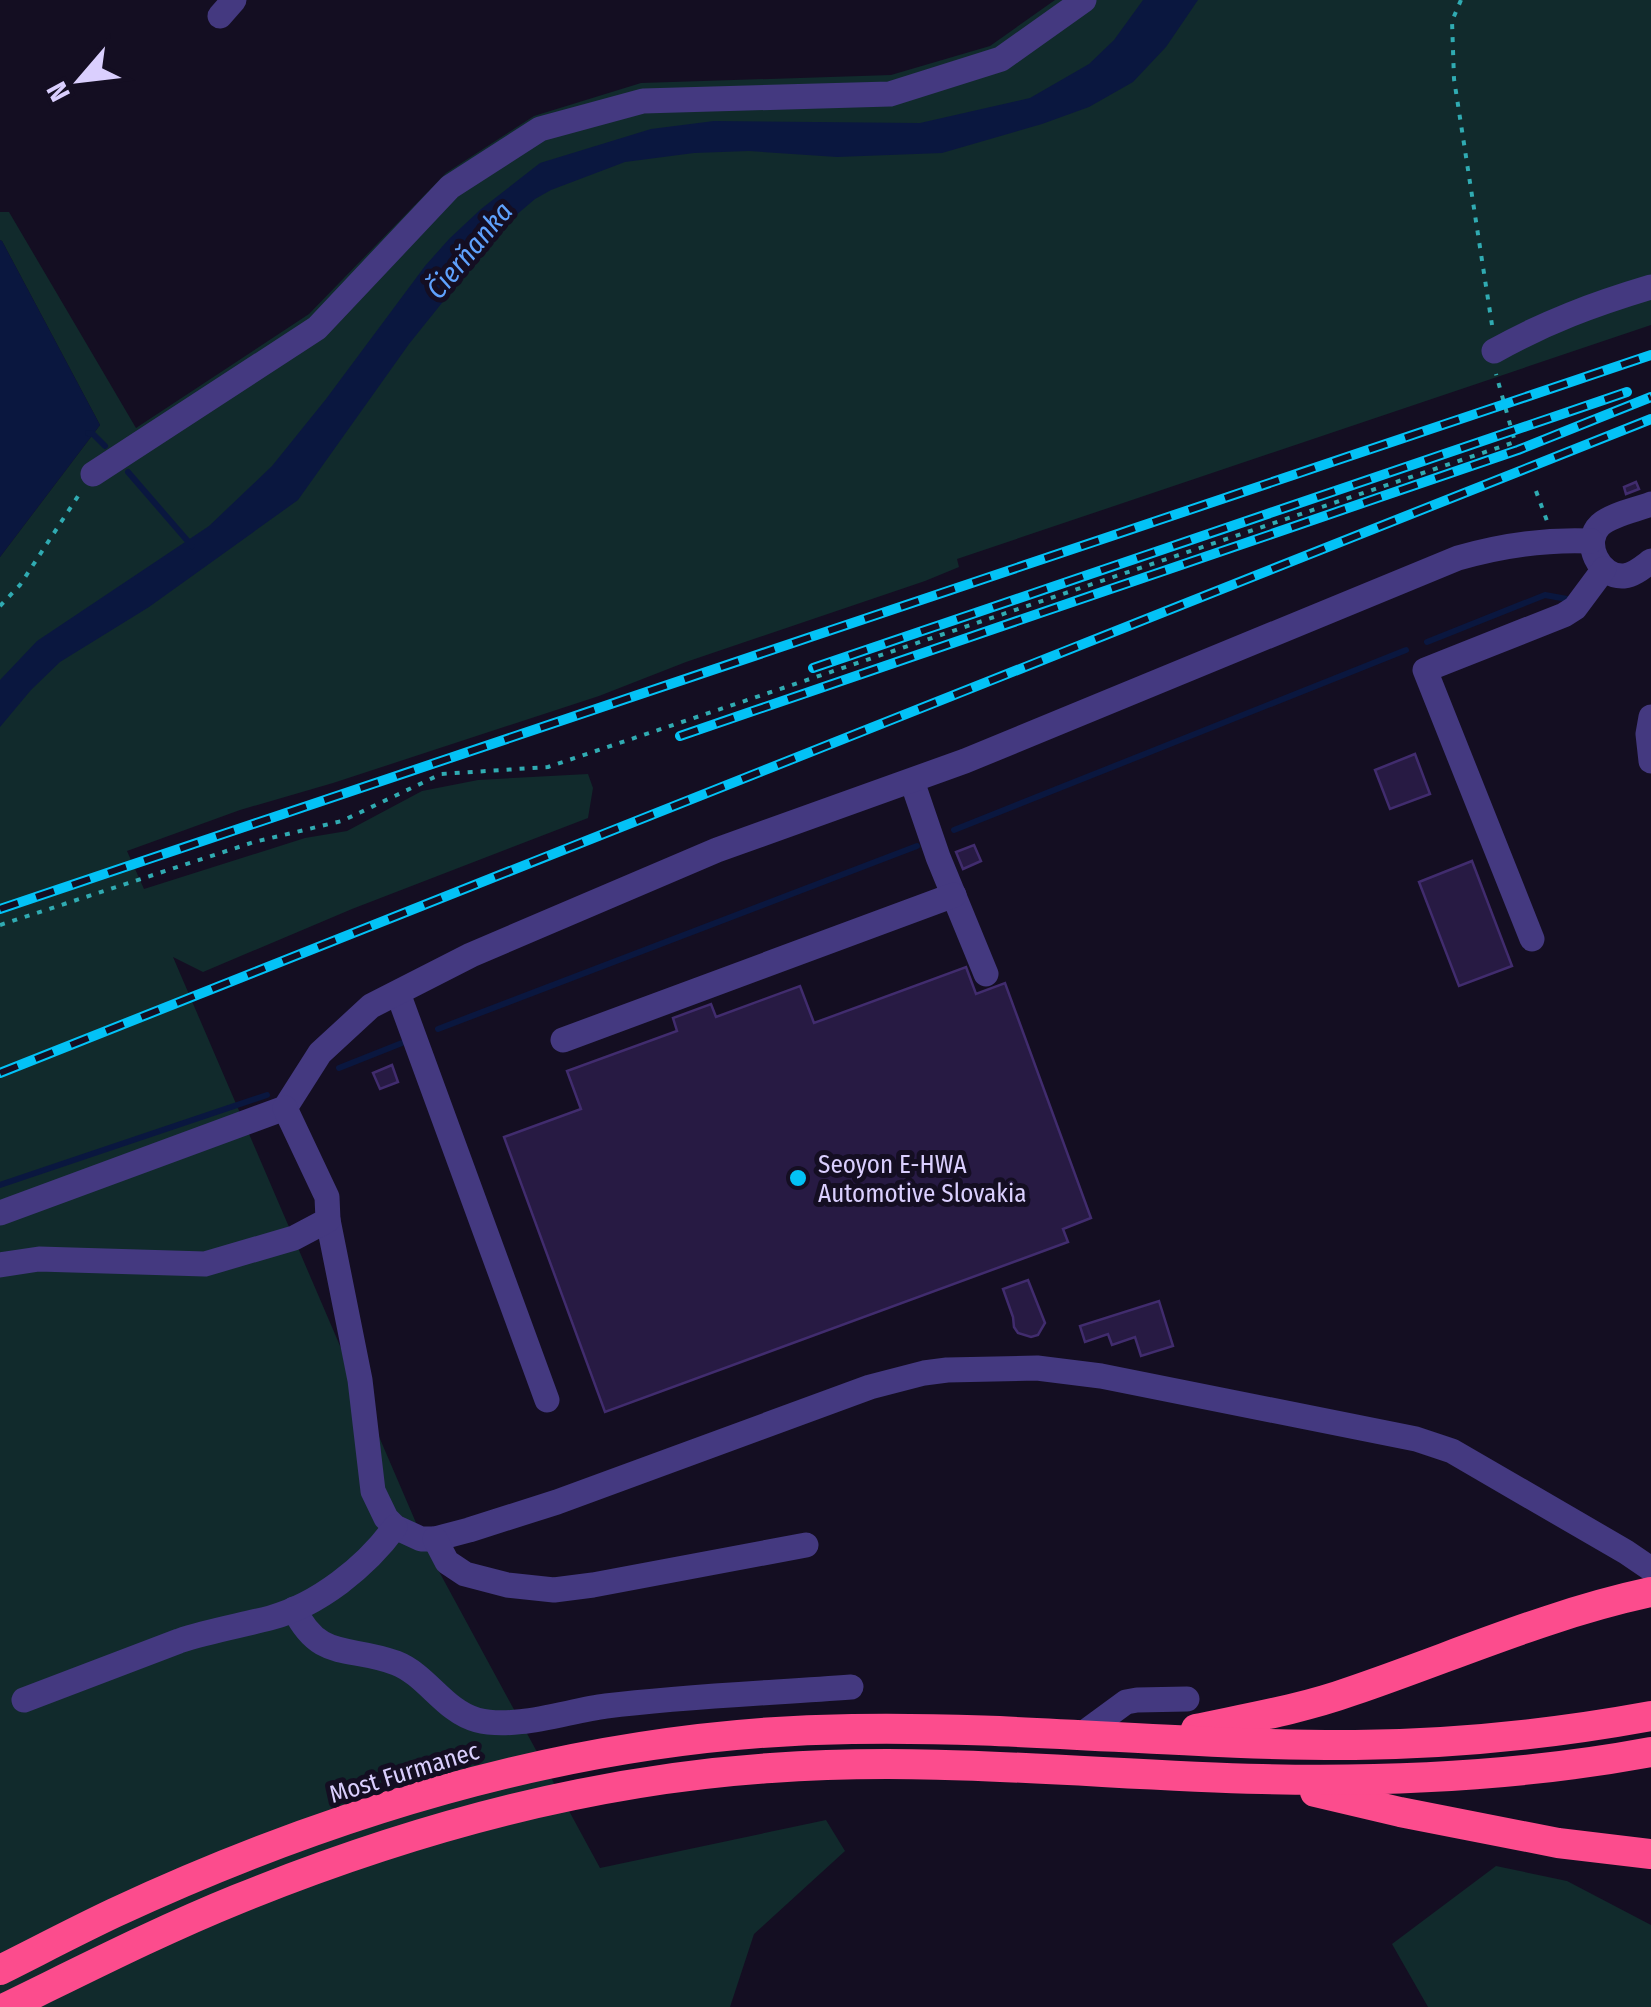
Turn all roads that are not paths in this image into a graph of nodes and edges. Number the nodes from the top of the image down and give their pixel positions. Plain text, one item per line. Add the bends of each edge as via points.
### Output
1 (1084, 0) edge
2 (1651, 286) edge
3 (1494, 351) road end
4 (93, 474) road end
5 (1651, 504) edge
6 (1592, 540) junction
7 (1651, 561) edge
8 (1604, 569) junction
9 (1651, 717) edge
10 (1651, 761) edge
11 (912, 782) junction
12 (954, 895) junction
13 (1532, 939) dead end
14 (986, 974) dead end
15 (398, 992) junction
16 (563, 1040) dead end
17 (285, 1108) junction
18 (0, 1213) edge
19 (328, 1220) junction
20 (0, 1265) edge
21 (547, 1400) dead end
22 (395, 1527) junction
23 (434, 1539) junction
24 (806, 1545) dead end
25 (1651, 1569) edge
26 (1651, 1592) edge
27 (294, 1609) junction
28 (851, 1687) dead end
29 (1187, 1699) dead end
30 (24, 1700) dead end
31 (1651, 1716) edge
32 (1081, 1734) junction
33 (1149, 1739) junction
34 (1651, 1752) edge
35 (1260, 1779) junction
36 (1651, 1854) edge
37 (0, 1970) edge
38 (7, 2007) edge

1 - 4 street via 1000,59 890,94 643,101 540,129 450,188 317,328
2 - 3 street via 1538,326
5 - 6 street via 1604,521
6 - 8 street
6 - 11 street via 1512,544 1458,558
7 - 8 street via 1626,576
8 - 13 street via 1564,615 1426,670
9 - 10 street
11 - 12 street
11 - 15 street via 717,850
12 - 14 street
12 - 16 street
15 - 17 street via 371,1006 320,1053
15 - 21 street
17 - 18 street
17 - 19 street via 327,1198
19 - 20 street via 294,1238 205,1264 39,1258
19 - 22 street via 374,1490
22 - 23 street
22 - 27 street via 349,1575
23 - 24 street via 465,1574 554,1590
23 - 25 street via 557,1502 870,1387 924,1373 1026,1368 1153,1385 1416,1438 1452,1451
26 - 33 highway via 1533,1624 1348,1693
27 - 28 street via 320,1644 406,1668 477,1720 512,1722 607,1706
27 - 30 street via 178,1641
29 - 32 street via 1126,1702
31 - 33 highway via 1499,1737 1353,1745
32 - 33 highway, Most Furmanec
32 - 37 highway, Most Furmanec via 852,1728 694,1738 482,1778 221,1867
34 - 35 highway via 1469,1776
35 - 36 highway via 1558,1843
35 - 38 highway via 872,1764 700,1774 600,1790 400,1840 236,1900

